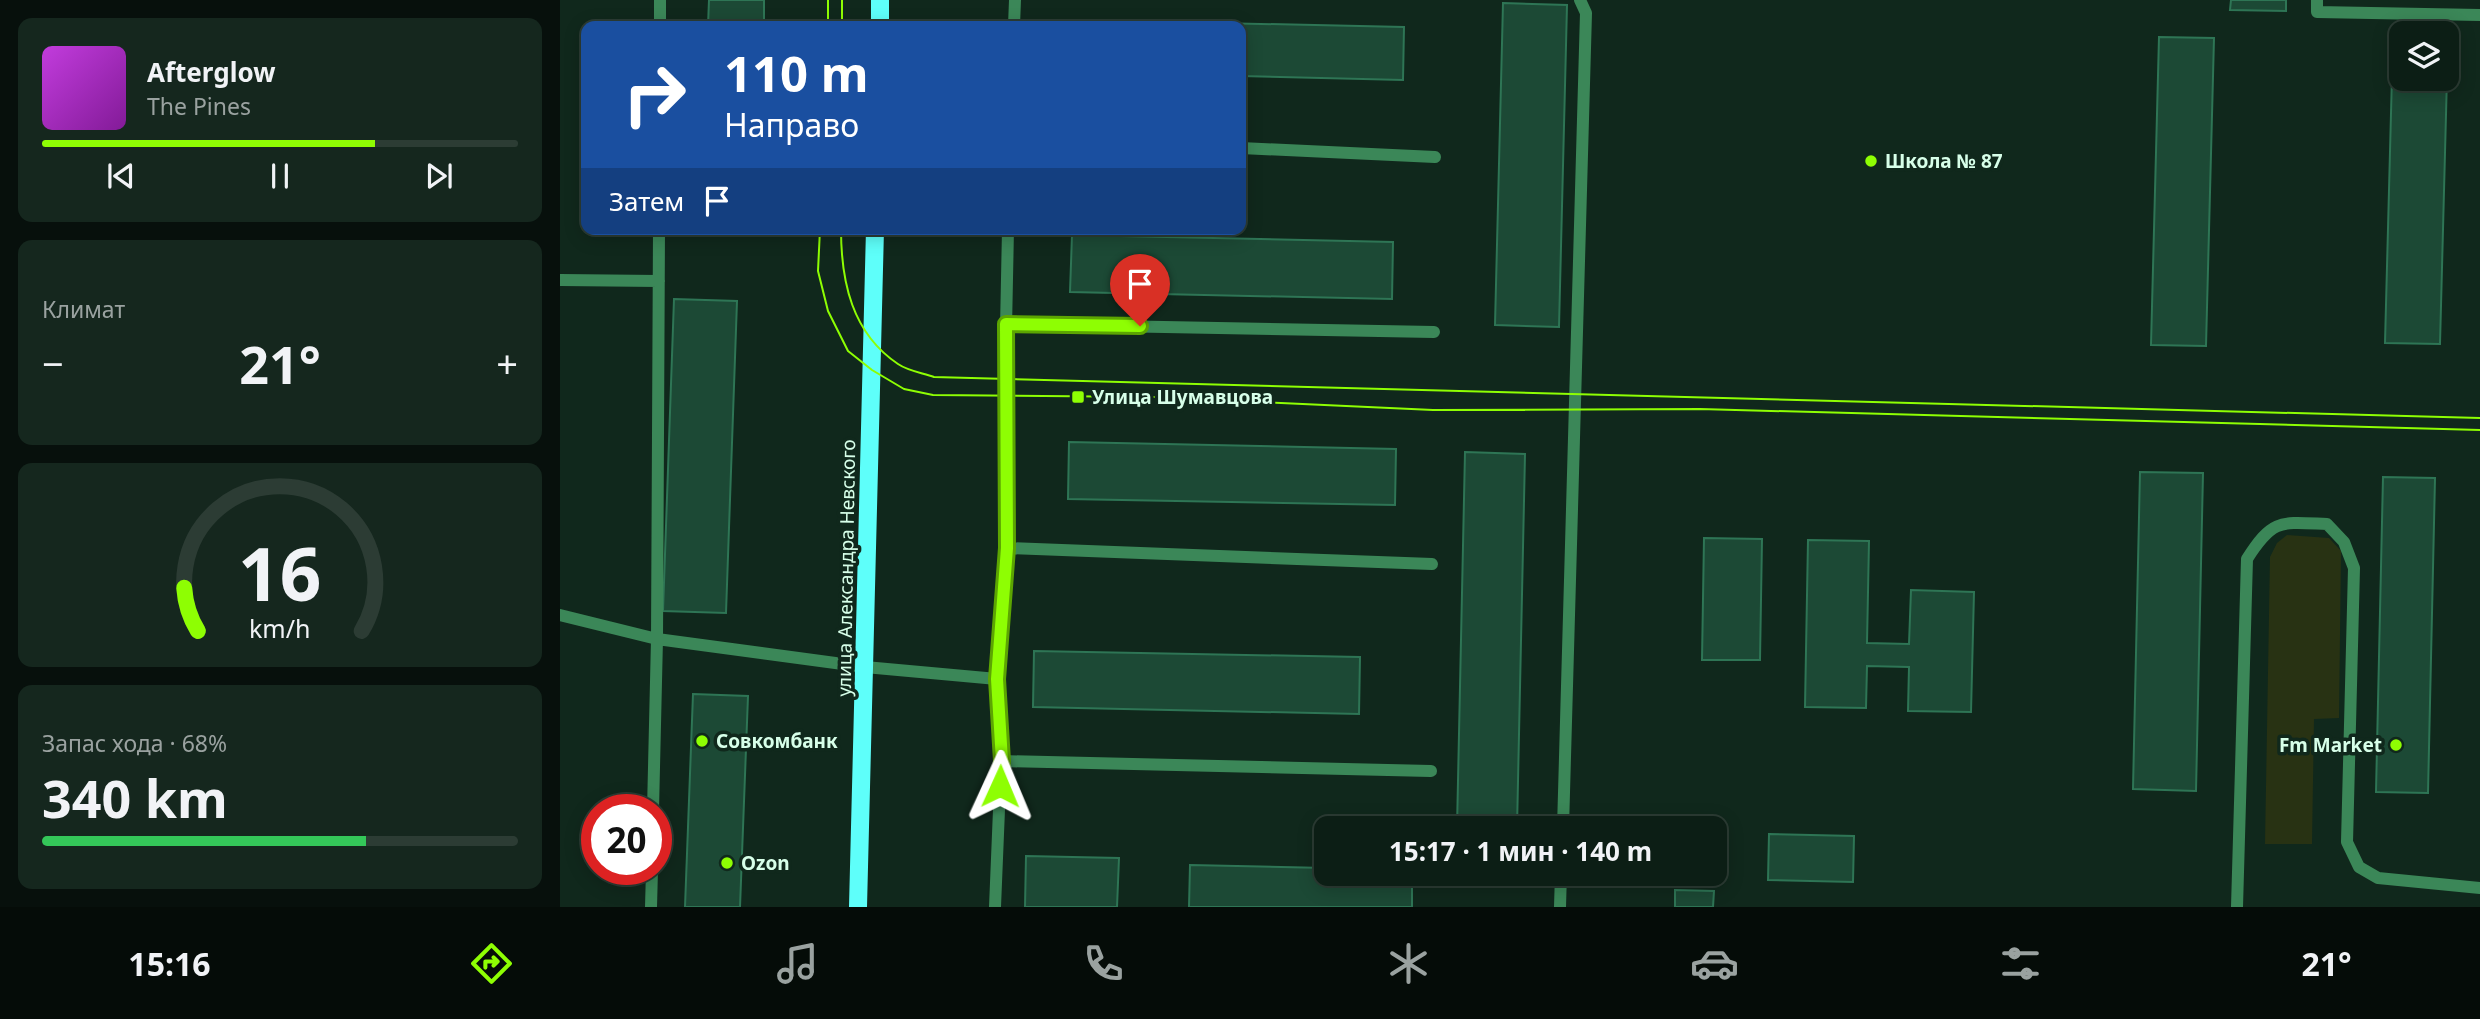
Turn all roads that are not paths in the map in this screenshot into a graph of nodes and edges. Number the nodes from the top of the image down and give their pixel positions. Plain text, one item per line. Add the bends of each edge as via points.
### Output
1 (660, 0) edge
2 (880, 0) edge
3 (1015, 0) edge
4 (1580, 0) edge
5 (2317, 0) edge
6 (2480, 15) edge
7 (660, 21) edge
8 (880, 21) edge
9 (1014, 21) edge
10 (1246, 148) edge
11 (1435, 158) dead end
12 (659, 235) edge
13 (875, 235) edge
14 (1008, 235) edge
15 (560, 280) edge
16 (659, 281) junction
17 (1006, 324) junction
18 (1434, 332) dead end
19 (1007, 548) junction
20 (1432, 564) dead end
21 (560, 615) edge
22 (657, 639) junction
23 (865, 667) junction
24 (997, 679) junction
25 (1002, 761) junction
26 (1431, 771) dead end
27 (653, 794) edge
28 (1563, 816) edge
29 (652, 885) edge
30 (1561, 886) edge
31 (2480, 888) edge
32 (651, 907) edge
33 (858, 907) edge
34 (995, 907) edge
35 (1560, 907) edge
36 (2237, 907) edge

1 - 7 lane
2 - 8 main road
3 - 9 lane
4 - 28 lane via 1586,13
5 - 6 lane via 2316,12
10 - 11 lane
12 - 16 lane
13 - 23 main road, улица Александра Невского
14 - 17 lane
15 - 16 lane
16 - 22 lane
17 - 18 lane
17 - 19 lane
19 - 20 lane
19 - 24 lane
21 - 22 lane
22 - 23 lane
22 - 27 lane
23 - 24 lane
23 - 33 main road, улица Александра Невского
24 - 25 lane
25 - 26 lane
25 - 34 lane
29 - 32 lane
30 - 35 lane
31 - 36 lane via 2378,877 2359,867 2347,842 2354,569 2344,542 2327,524 2284,522 2261,536 2247,559

